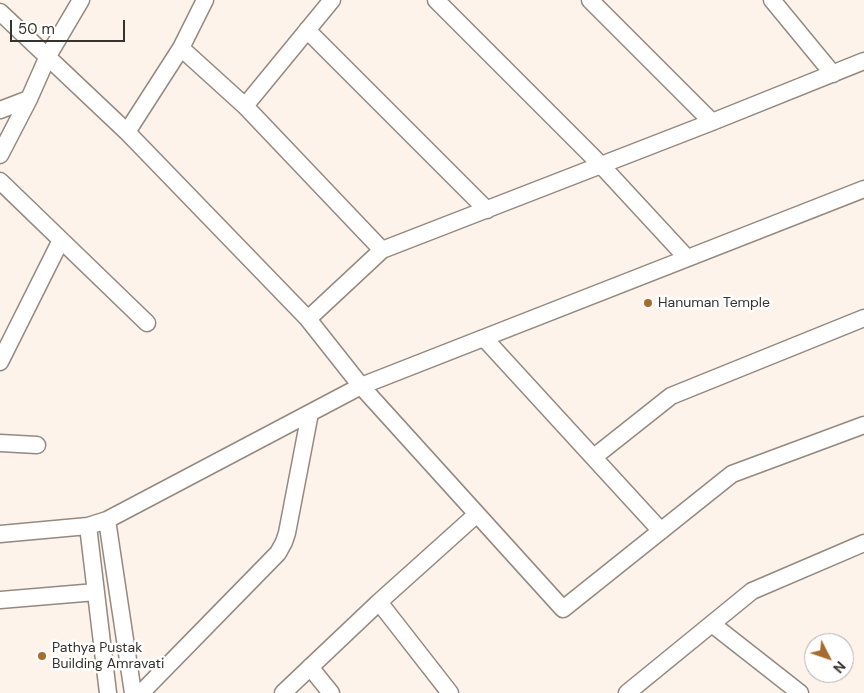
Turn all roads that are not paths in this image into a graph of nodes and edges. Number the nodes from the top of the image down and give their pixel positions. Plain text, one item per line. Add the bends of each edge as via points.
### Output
1 (81, 0) edge
2 (205, 0) edge
3 (332, 0) edge
4 (436, 0) edge
5 (590, 0) edge
6 (772, 0) edge
7 (0, 12) edge
8 (307, 30) junction
9 (181, 48) junction
10 (48, 56) junction
11 (864, 61) edge
12 (833, 74) junction
13 (29, 99) junction
14 (246, 106) junction
15 (0, 110) edge
16 (712, 122) junction
17 (128, 132) junction
18 (0, 155) edge
19 (601, 165) junction
20 (0, 181) edge
21 (862, 193) edge
22 (487, 210) junction
23 (61, 240) junction
24 (382, 250) junction
25 (687, 258) junction
26 (864, 318) edge
27 (308, 319) junction
28 (147, 322) dead end
29 (484, 338) junction
30 (0, 362) edge
31 (361, 386) junction
32 (310, 413) junction
33 (864, 425) edge
34 (0, 443) edge
35 (37, 445) dead end
36 (594, 457) junction
37 (477, 514) junction
38 (107, 520) junction
39 (88, 526) junction
40 (661, 531) junction
41 (0, 534) edge
42 (862, 547) edge
43 (96, 592) junction
44 (0, 600) edge
45 (379, 602) junction
46 (712, 624) junction
47 (310, 667) junction
48 (108, 693) edge
49 (132, 693) edge
50 (141, 693) edge
51 (283, 693) edge
52 (331, 693) edge
53 (450, 693) edge
54 (627, 693) edge
55 (800, 693) edge

1 - 10 street
2 - 9 street
3 - 8 street
4 - 19 street
5 - 16 street
6 - 12 street
7 - 10 street
8 - 14 street
8 - 22 street
9 - 14 street
9 - 17 street
10 - 13 street
10 - 17 street
11 - 12 street
12 - 16 street
13 - 15 street
13 - 18 street
14 - 24 street
16 - 19 street
17 - 27 street
19 - 22 street
19 - 25 street
20 - 23 street
21 - 25 street
22 - 24 street
23 - 28 street
23 - 30 street
24 - 27 street
25 - 29 street
26 - 36 street via 670,396
27 - 31 street
29 - 31 street
29 - 36 street
31 - 32 street
31 - 37 street
32 - 38 street
32 - 50 street via 287,533 278,553
33 - 40 street via 732,474
34 - 35 street
36 - 40 street
37 - 40 street via 563,609
37 - 45 street
38 - 39 street
38 - 49 street
39 - 41 street
39 - 43 street
42 - 46 street via 752,591
43 - 44 street
43 - 48 street
45 - 47 street
45 - 53 street
46 - 54 street
46 - 55 street
47 - 51 street
47 - 52 street

